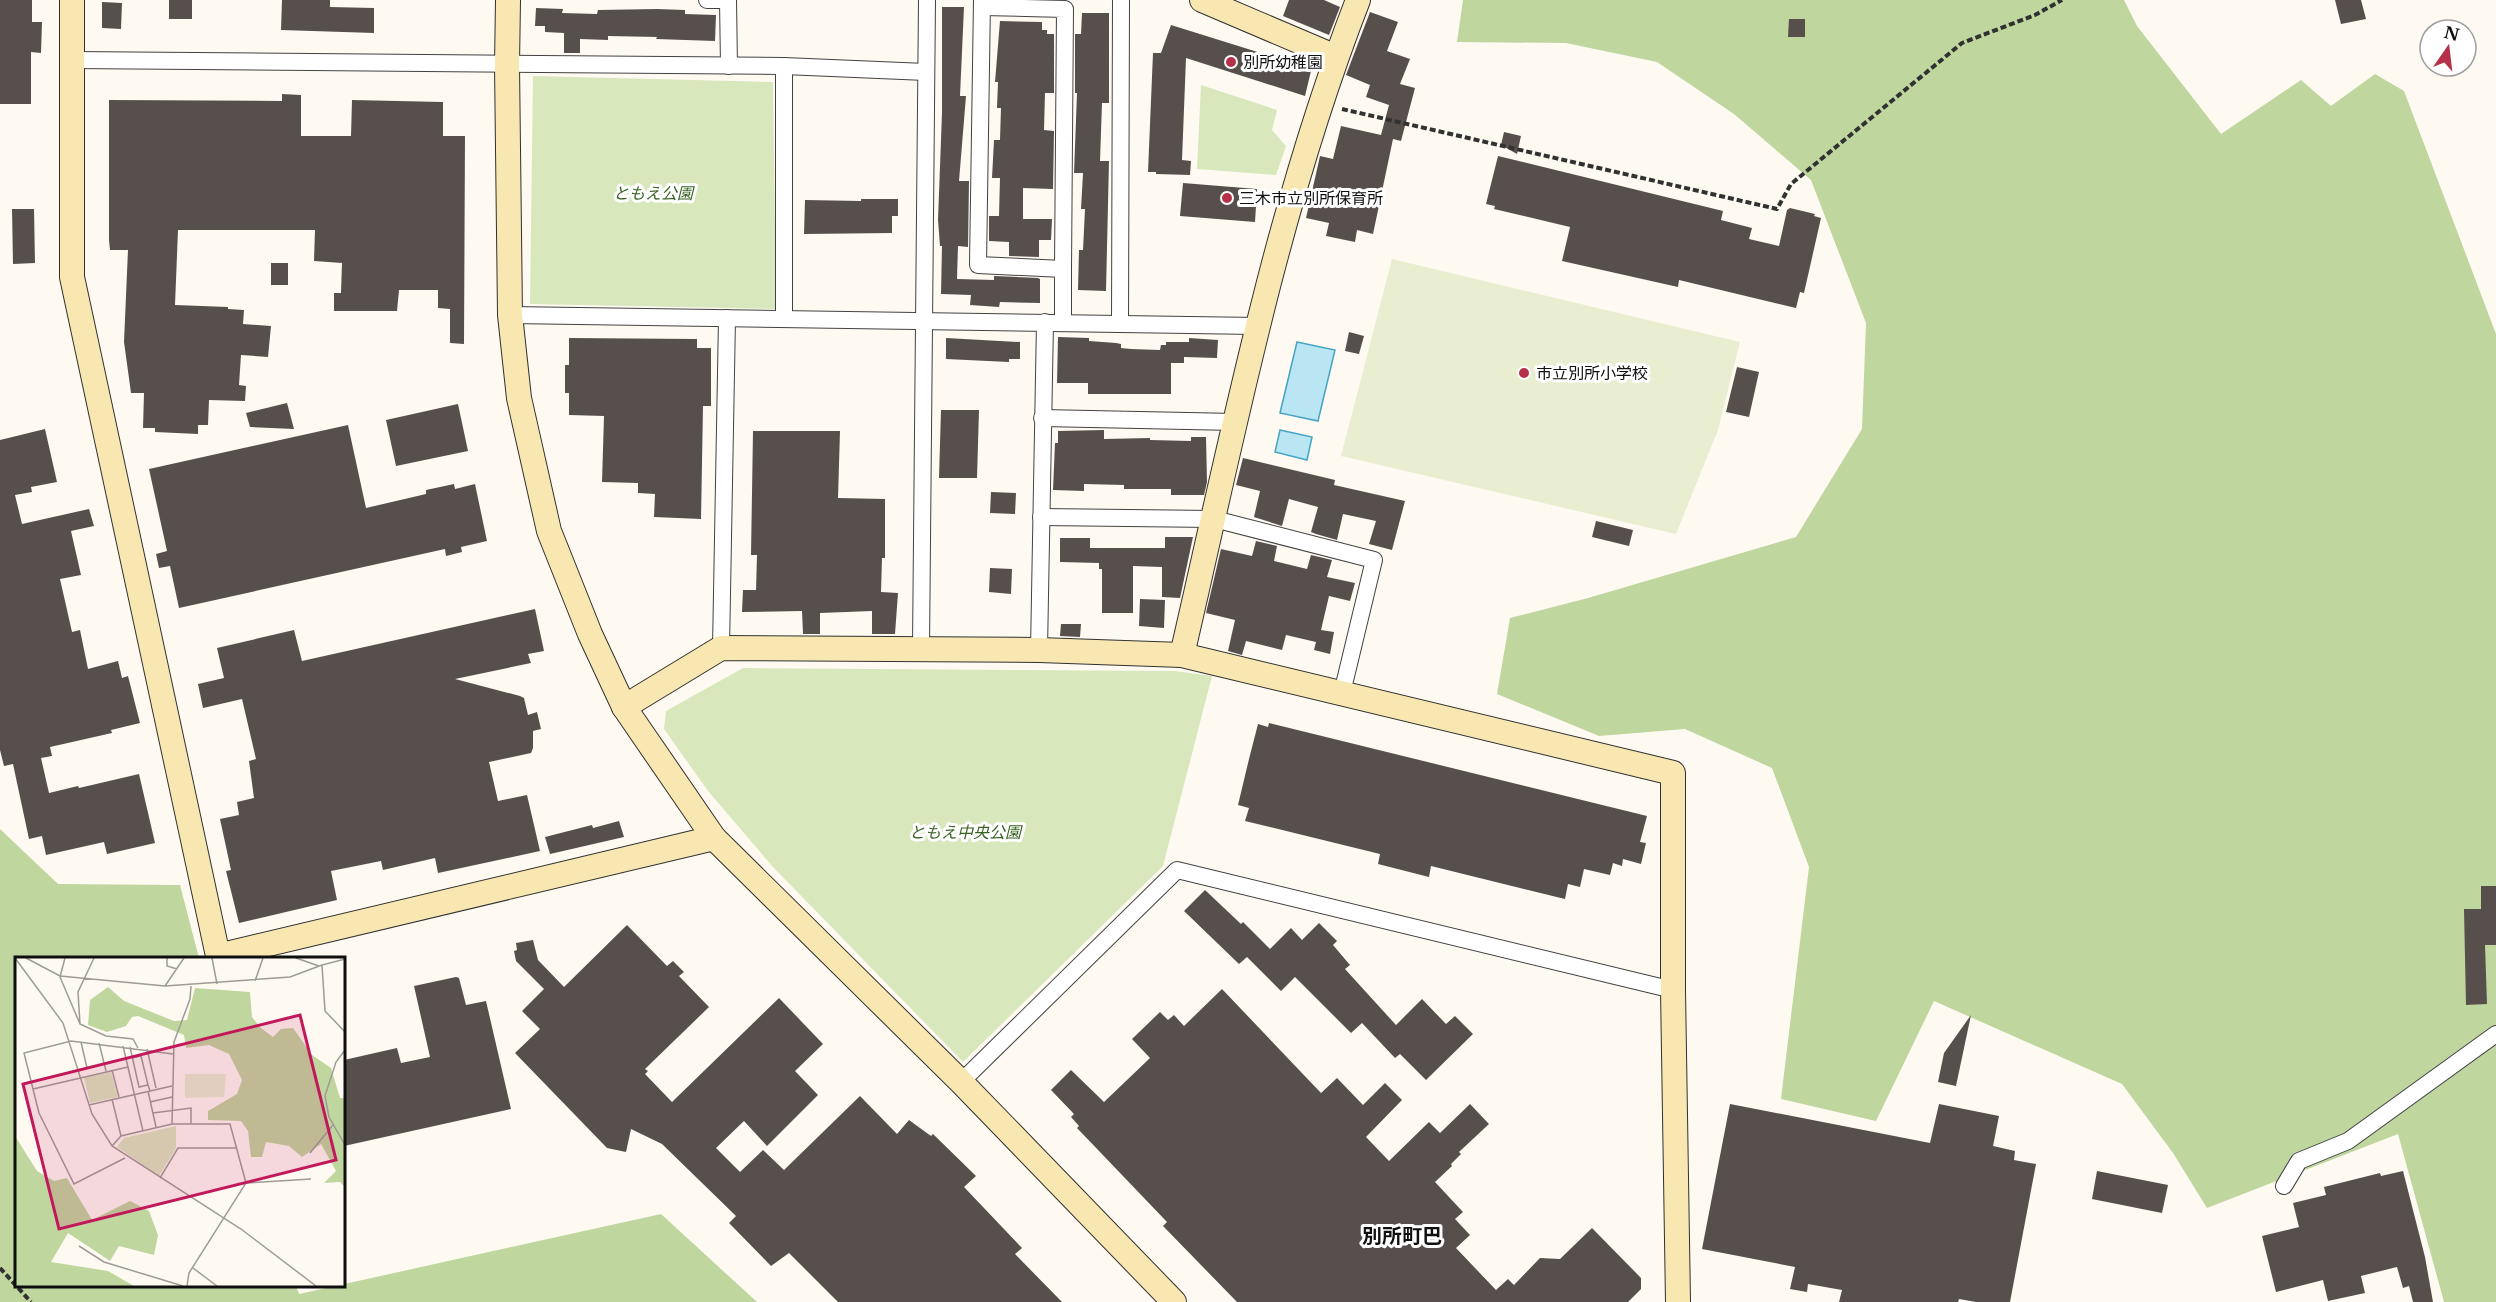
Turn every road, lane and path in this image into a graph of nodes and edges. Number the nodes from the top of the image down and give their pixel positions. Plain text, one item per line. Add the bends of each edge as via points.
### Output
1 (72, 0) edge
2 (508, 0) edge
3 (707, 0) edge
4 (728, 0) edge
5 (927, 0) edge
6 (1122, 0) edge
7 (1202, 0) edge
8 (1358, 0) edge
9 (2062, 0) edge
10 (982, 4) edge
11 (1336, 57) junction
12 (71, 60) junction
13 (507, 65) junction
14 (729, 66) junction
15 (784, 66) junction
16 (926, 72) junction
17 (1322, 104) junction
18 (1063, 269) junction
19 (510, 315) junction
20 (727, 318) junction
21 (784, 319) junction
22 (923, 320) junction
23 (1045, 322) junction
24 (1063, 322) junction
25 (1120, 323) junction
26 (1258, 326) junction
27 (1042, 418) junction
28 (1236, 422) junction
29 (1041, 517) junction
30 (1214, 519) junction
31 (721, 648) junction
32 (921, 648) junction
33 (1039, 650) junction
34 (1182, 655) junction
35 (1342, 693) junction
36 (624, 707) junction
37 (714, 838) junction
38 (1672, 990) junction
39 (2496, 1034) edge
40 (961, 1082) junction
41 (2284, 1186) dead end
42 (0, 1268) edge
43 (15, 1284) edge
44 (17, 1287) edge
45 (31, 1302) edge
46 (1174, 1302) edge
47 (1678, 1302) edge

1 - 12 street
2 - 13 street
3 - 4 street
4 - 14 street
5 - 16 street
6 - 25 street
7 - 11 street
8 - 11 street
9 - 17 path via 2035,15 1962,43 1791,184 1777,208
10 - 18 street via 1065,9
10 - 18 street via 978,265
11 - 17 street
12 - 13 street
12 - 37 street via 72,277 218,956
13 - 14 street
13 - 19 street
14 - 15 street
15 - 16 street
15 - 21 street
16 - 22 street
17 - 26 street
18 - 24 street
19 - 20 street
19 - 36 street via 519,398 549,531
20 - 21 street
20 - 31 street
21 - 22 street
22 - 23 street
22 - 32 street
23 - 24 street
23 - 27 street
24 - 25 street
25 - 26 street
26 - 28 street
27 - 28 street
27 - 29 street
28 - 30 street
29 - 30 street
29 - 33 street
30 - 34 street
30 - 35 street via 1374,560
31 - 32 street
31 - 36 street
32 - 33 street
33 - 34 street
34 - 35 street
35 - 38 street via 1673,773
36 - 37 street
37 - 40 street
38 - 40 street via 1177,870
38 - 47 street
39 - 41 street via 2348,1141 2299,1161
40 - 46 street
42 - 43 path
44 - 45 path

